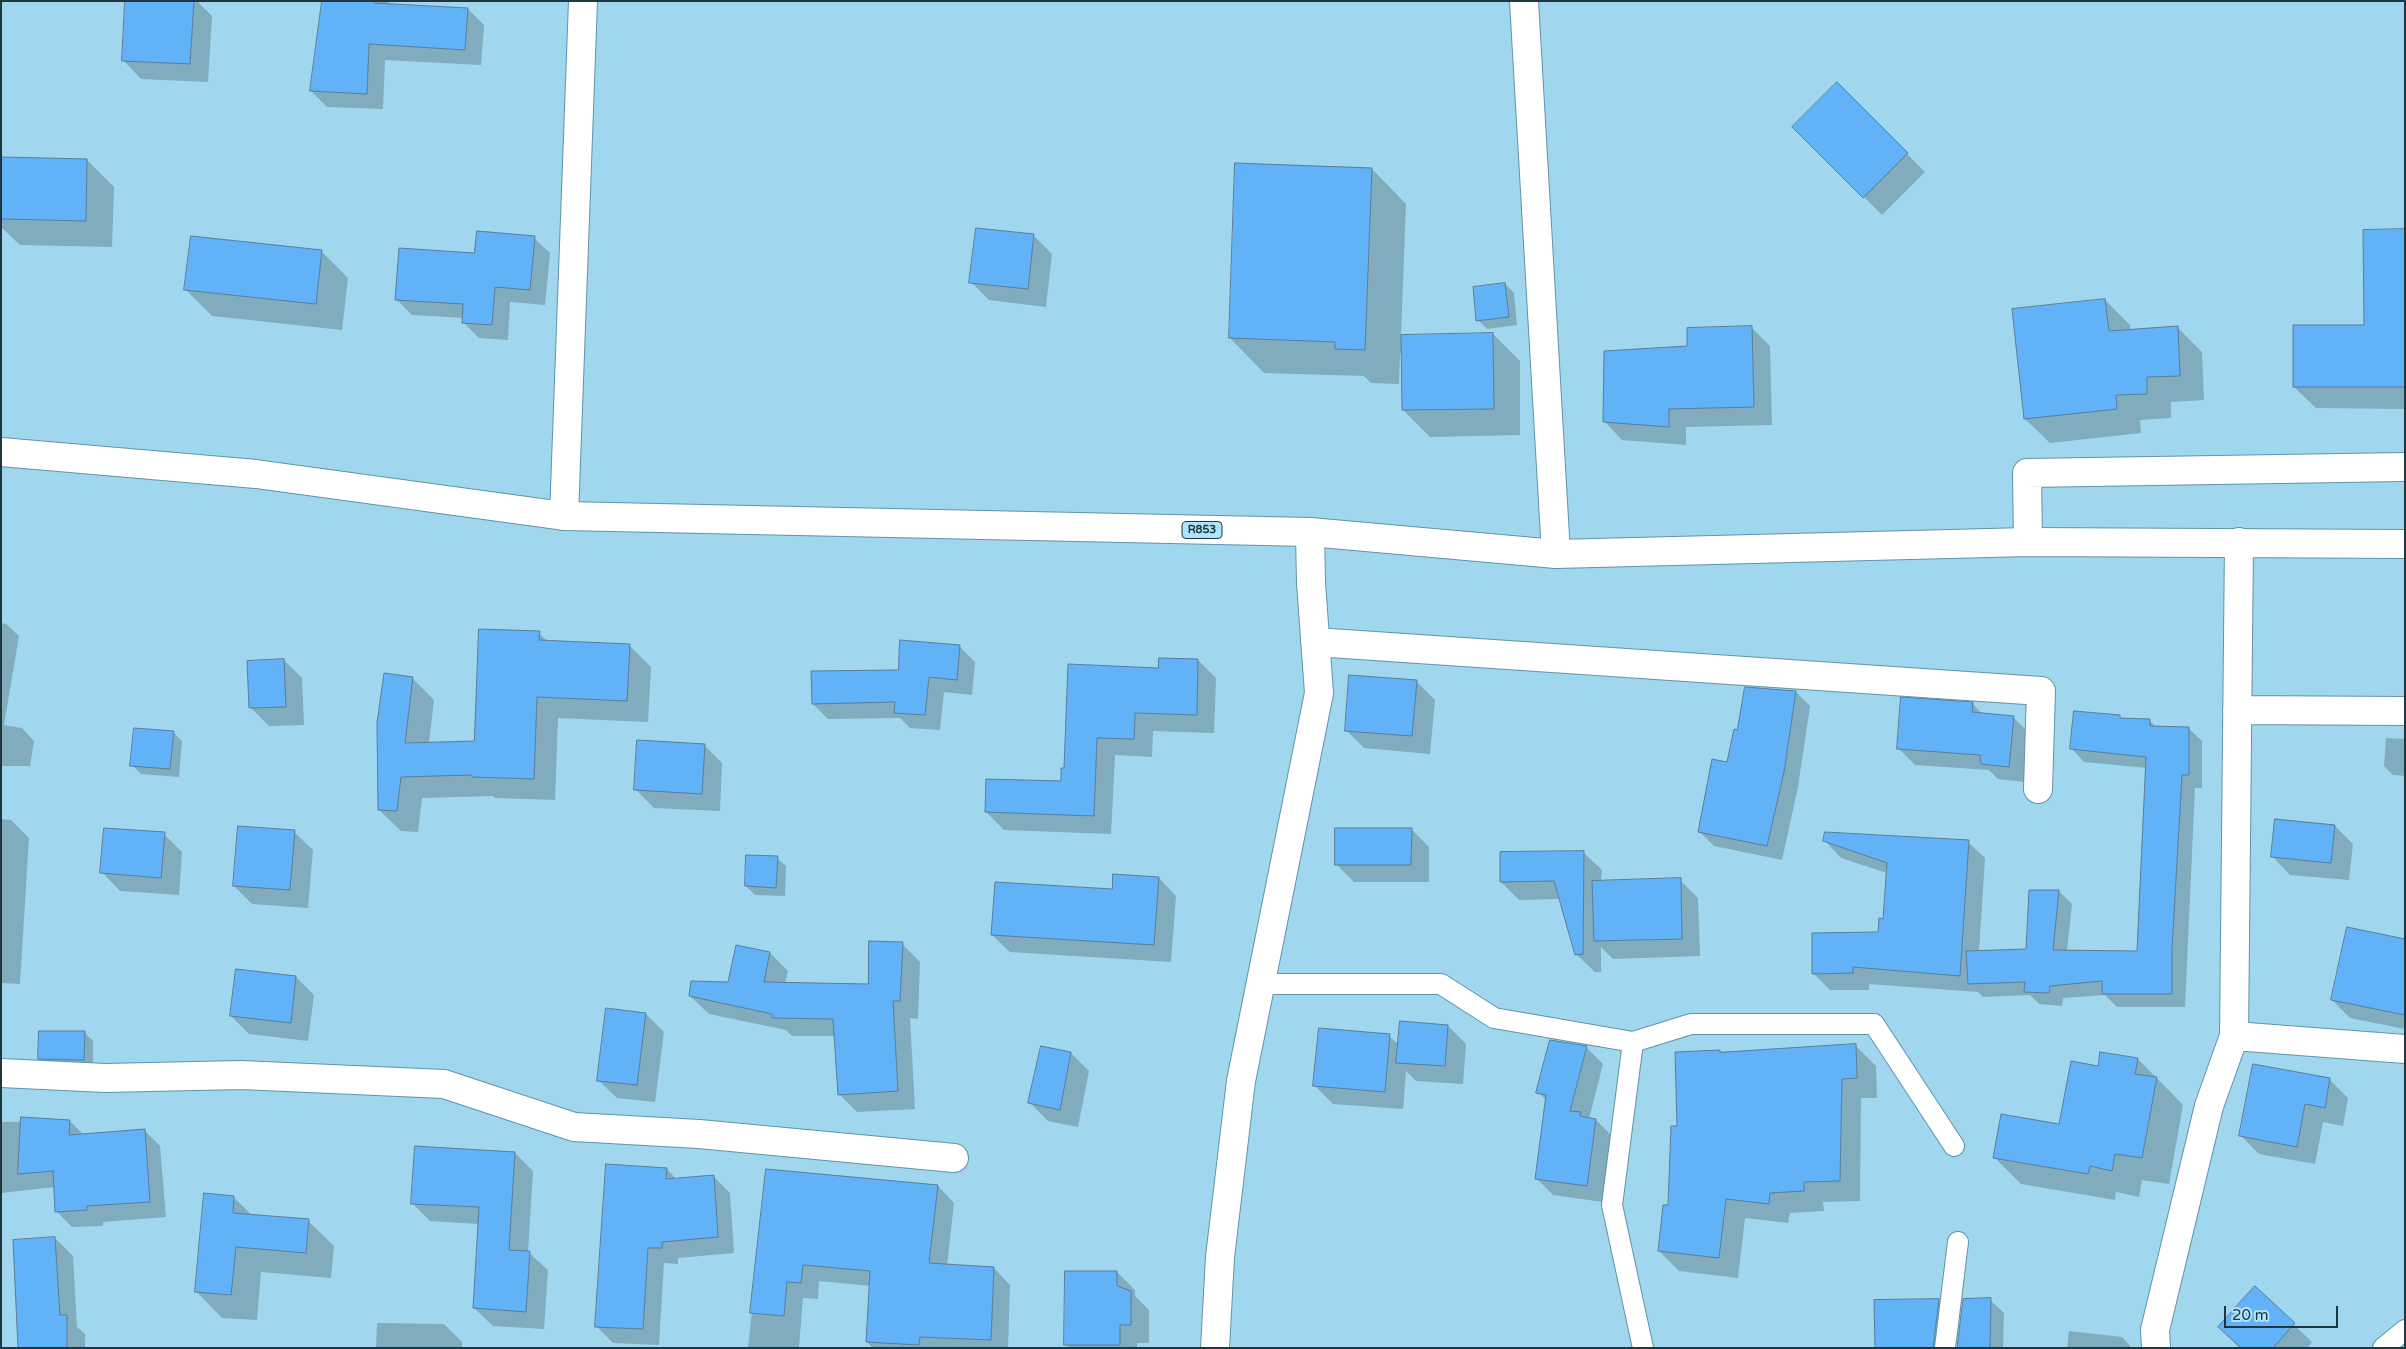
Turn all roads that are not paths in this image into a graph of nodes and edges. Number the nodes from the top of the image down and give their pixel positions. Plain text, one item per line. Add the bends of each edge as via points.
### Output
1 (583, 1) edge
2 (1524, 1) edge
3 (1, 452) edge
4 (2405, 467) edge
5 (564, 516) junction
6 (1310, 532) junction
7 (2028, 542) junction
8 (2239, 542) junction
9 (2405, 544) edge
10 (1556, 554) junction
11 (1315, 642) junction
12 (2237, 710) junction
13 (2405, 711) edge
14 (2038, 790) dead end
15 (1260, 984) junction
16 (2234, 1036) junction
17 (1633, 1042) junction
18 (2405, 1049) edge
19 (1, 1073) edge
20 (1954, 1146) dead end
21 (954, 1158) dead end
22 (1958, 1242) dead end
23 (2405, 1330) edge
24 (1215, 1348) edge
25 (1643, 1348) edge
26 (1945, 1348) edge
27 (2156, 1348) edge
28 (2383, 1348) edge

1 - 5 street
2 - 10 street
3 - 5 street, R853 via 256,474
4 - 7 street via 2027,473
5 - 6 street, R853
6 - 10 street, R853
6 - 11 street
7 - 8 street, R853
7 - 10 street, R853
8 - 9 street, R853
8 - 12 street
11 - 14 street via 2041,691
11 - 15 street via 1319,693
12 - 13 street
12 - 16 street
15 - 17 lane via 1441,984 1494,1018
15 - 24 street via 1241,1081 1220,1257
16 - 18 street
16 - 27 street via 2209,1106 2155,1330
17 - 20 lane via 1691,1024 1874,1024
17 - 25 lane via 1612,1205
19 - 21 street via 105,1078 241,1076 444,1084 574,1127 699,1134
22 - 26 lane
23 - 28 lane

